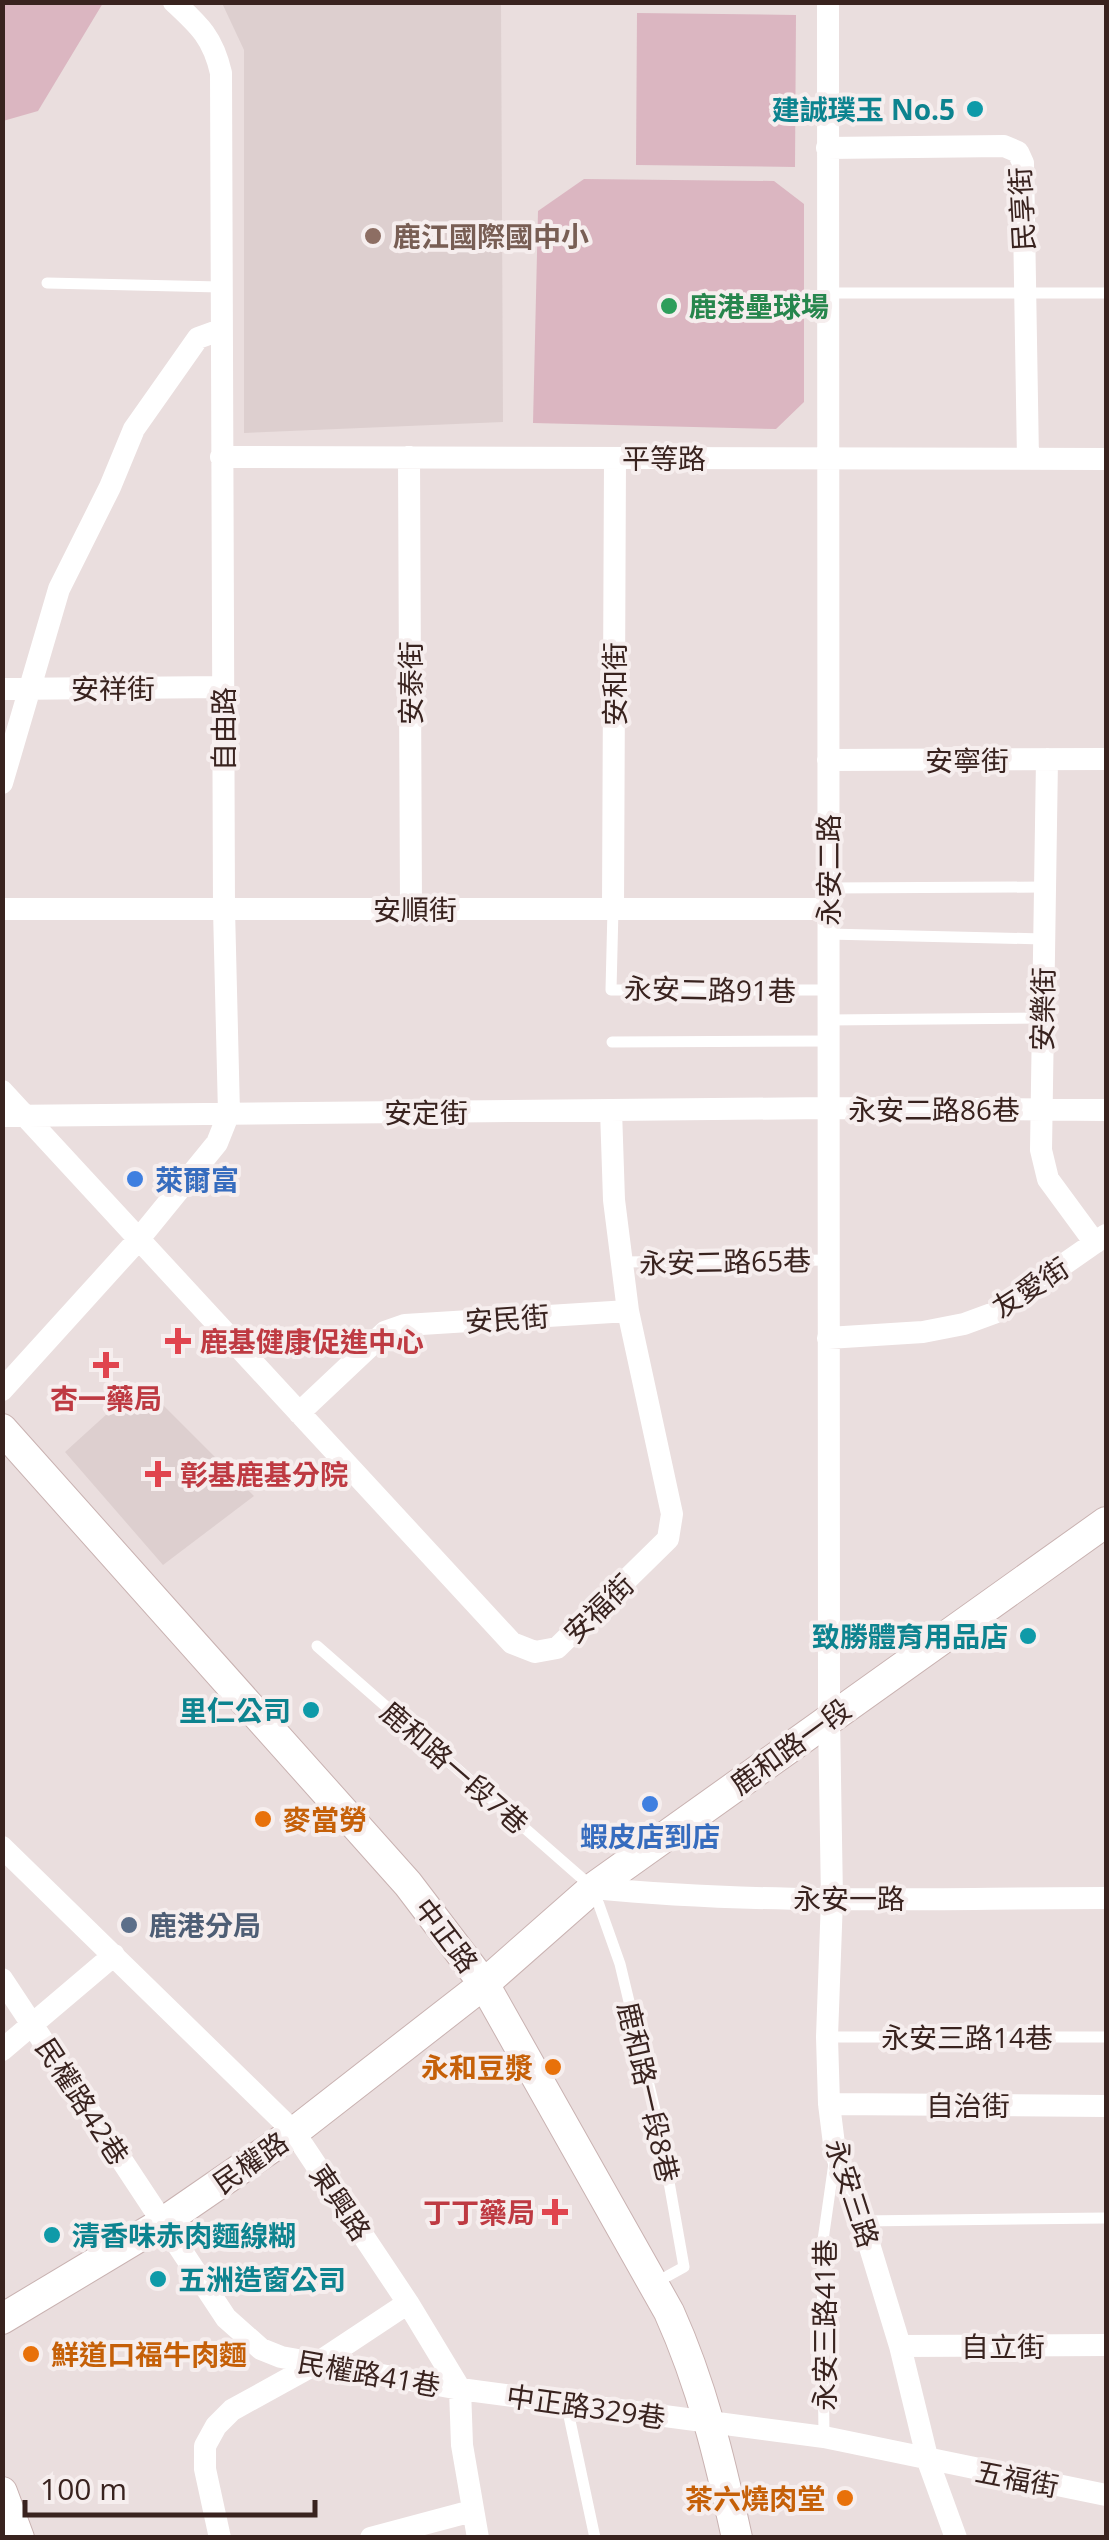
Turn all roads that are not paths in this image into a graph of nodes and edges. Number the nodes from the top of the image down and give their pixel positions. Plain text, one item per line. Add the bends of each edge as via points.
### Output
1 (174, 2) edge
2 (827, 12) edge
3 (828, 148) junction
4 (47, 283) dead end
5 (220, 287) junction
6 (827, 293) junction
7 (1024, 293) junction
8 (1106, 293) edge
9 (220, 330) junction
10 (222, 457) junction
11 (409, 457) junction
12 (615, 458) junction
13 (828, 458) junction
14 (1028, 458) junction
15 (1106, 459) edge
16 (223, 687) junction
17 (2, 689) edge
18 (32, 689) junction
19 (1047, 759) junction
20 (1106, 759) edge
21 (828, 760) junction
22 (2, 782) edge
23 (1044, 887) junction
24 (828, 899) junction
25 (2, 909) edge
26 (224, 909) junction
27 (411, 909) junction
28 (613, 910) junction
29 (828, 934) junction
30 (1044, 938) junction
31 (828, 990) junction
32 (1042, 1018) junction
33 (828, 1031) junction
34 (612, 1042) dead end
35 (2, 1091) edge
36 (828, 1108) junction
37 (611, 1110) junction
38 (1040, 1110) junction
39 (1106, 1110) edge
40 (229, 1113) junction
41 (13, 1116) edge
42 (1100, 1239) edge
43 (138, 1240) junction
44 (828, 1260) junction
45 (621, 1262) junction
46 (628, 1311) junction
47 (828, 1338) junction
48 (2, 1390) edge
49 (300, 1413) junction
50 (2, 1429) edge
51 (1106, 1522) edge
52 (317, 1646) dead end
53 (829, 1717) junction
54 (2, 1846) edge
55 (593, 1888) junction
56 (1106, 1898) edge
57 (832, 1899) junction
58 (114, 1955) junction
59 (2, 1978) edge
60 (484, 1984) junction
61 (32, 2022) junction
62 (827, 2037) junction
63 (1106, 2038) edge
64 (2, 2050) edge
65 (829, 2104) junction
66 (1106, 2106) edge
67 (294, 2132) junction
68 (835, 2152) junction
69 (1106, 2218) edge
70 (862, 2220) junction
71 (162, 2224) junction
72 (655, 2283) junction
73 (408, 2303) junction
74 (2, 2319) edge
75 (900, 2346) junction
76 (1106, 2346) edge
77 (319, 2362) junction
78 (460, 2389) junction
79 (566, 2402) junction
80 (712, 2425) junction
81 (824, 2438) junction
82 (928, 2461) junction
83 (2, 2492) edge
84 (1106, 2495) edge
85 (472, 2511) junction
86 (19, 2538) edge
87 (220, 2538) edge
88 (371, 2538) edge
89 (478, 2538) edge
90 (596, 2538) edge
91 (737, 2538) edge
92 (956, 2538) edge

1 - 5 street, 自由路 via 215,48 221,73
2 - 3 street, 永安二路
3 - 6 street, 永安二路
3 - 7 street, 民享街 via 1004,146 1018,152
4 - 5 lane
5 - 9 street, 自由路
6 - 7 lane
6 - 13 street, 永安二路
7 - 8 lane
7 - 14 street, 民享街
9 - 10 street, 自由路
9 - 18 street via 198,338 134,429 59,589
10 - 11 street, 平等路
10 - 16 street, 自由路
11 - 12 street, 平等路
11 - 27 street, 安泰街
12 - 13 street, 平等路
12 - 28 street, 安和街
13 - 14 street, 平等路
13 - 21 street, 永安二路
14 - 15 street, 平等路
16 - 18 street, 安祥街
16 - 26 street, 自由路
17 - 18 street, 安祥街
18 - 22 street
19 - 20 street, 安寧街
19 - 21 street, 安寧街
19 - 23 street, 安樂街
21 - 24 street, 永安二路
23 - 24 lane
23 - 30 street, 安樂街
24 - 28 street, 安順街
24 - 29 street, 永安二路
25 - 26 street, 安順街
26 - 27 street, 安順街
26 - 40 street, 自由路
27 - 28 street, 安順街
28 - 31 lane, 永安二路91巷 via 612,990
29 - 30 lane
29 - 31 street, 永安二路
30 - 32 street, 安樂街
31 - 33 street, 永安二路
32 - 33 lane
32 - 38 street, 安樂街
33 - 34 lane
33 - 36 street, 永安二路
35 - 41 street
36 - 37 street, 安定街
36 - 38 street, 永安二路86巷
36 - 44 street, 永安二路
37 - 40 street, 安定街
37 - 45 street, 安福街
38 - 39 street, 永安二路86巷
38 - 42 street, 安樂街 via 1048,1179
40 - 41 street, 安定街
40 - 43 street, 自由路 via 217,1144
41 - 43 street
42 - 47 street, 友愛街 via 994,1313 964,1324
43 - 48 street, 自由路
43 - 49 street, 安福街
44 - 45 lane, 永安二路65巷
44 - 47 street, 永安二路
45 - 46 street, 安福街
46 - 49 street, 安民街 via 404,1325 386,1332
46 - 49 street, 安福街 via 672,1514 668,1539 557,1648 535,1652 512,1643
47 - 53 street, 永安二路
50 - 60 main road, 中正路 via 408,1884
51 - 53 main road, 鹿和路一段
52 - 55 lane, 鹿和路一段7巷
53 - 55 main road, 鹿和路一段
53 - 57 street, 永安三路
54 - 58 street, 東興路
55 - 57 street, 永安一路
55 - 60 main road, 鹿和路一段
55 - 72 lane, 鹿和路一段8巷 via 620,1964 683,2247 684,2267
56 - 57 street, 永安一路
57 - 62 street, 永安三路
58 - 61 street
58 - 67 street, 東興路
59 - 61 street, 民權路42巷
60 - 67 main road, 民權路
60 - 72 main road, 中正路
61 - 64 street
61 - 71 street, 民權路42巷
62 - 63 lane, 永安三路14巷
62 - 65 street, 永安三路
65 - 66 street, 自治街
65 - 68 street, 永安三路
67 - 71 main road, 民權路
67 - 73 street, 東興路
68 - 70 street, 永安三路
68 - 81 lane, 永安三路41巷 via 822,2248
69 - 70 lane
70 - 75 street, 永安三路
71 - 74 main road, 民權路
71 - 77 street, 民權路41巷 via 242,2334 281,2357
72 - 80 main road, 中正路
73 - 77 street
73 - 78 street, 東興路
75 - 76 street, 自立街
75 - 82 street, 永安三路
77 - 78 street, 民權路41巷
77 - 87 street via 232,2410 216,2426 205,2446 205,2469
78 - 79 street, 中正路329巷
78 - 85 street, 東興路
79 - 80 street, 中正路329巷
79 - 90 lane
80 - 81 street, 中正路329巷
80 - 91 main road, 中正路
81 - 82 street, 五福街
82 - 84 street, 五福街
82 - 92 street, 永安三路
83 - 86 main road
85 - 88 street
85 - 89 street, 東興路

